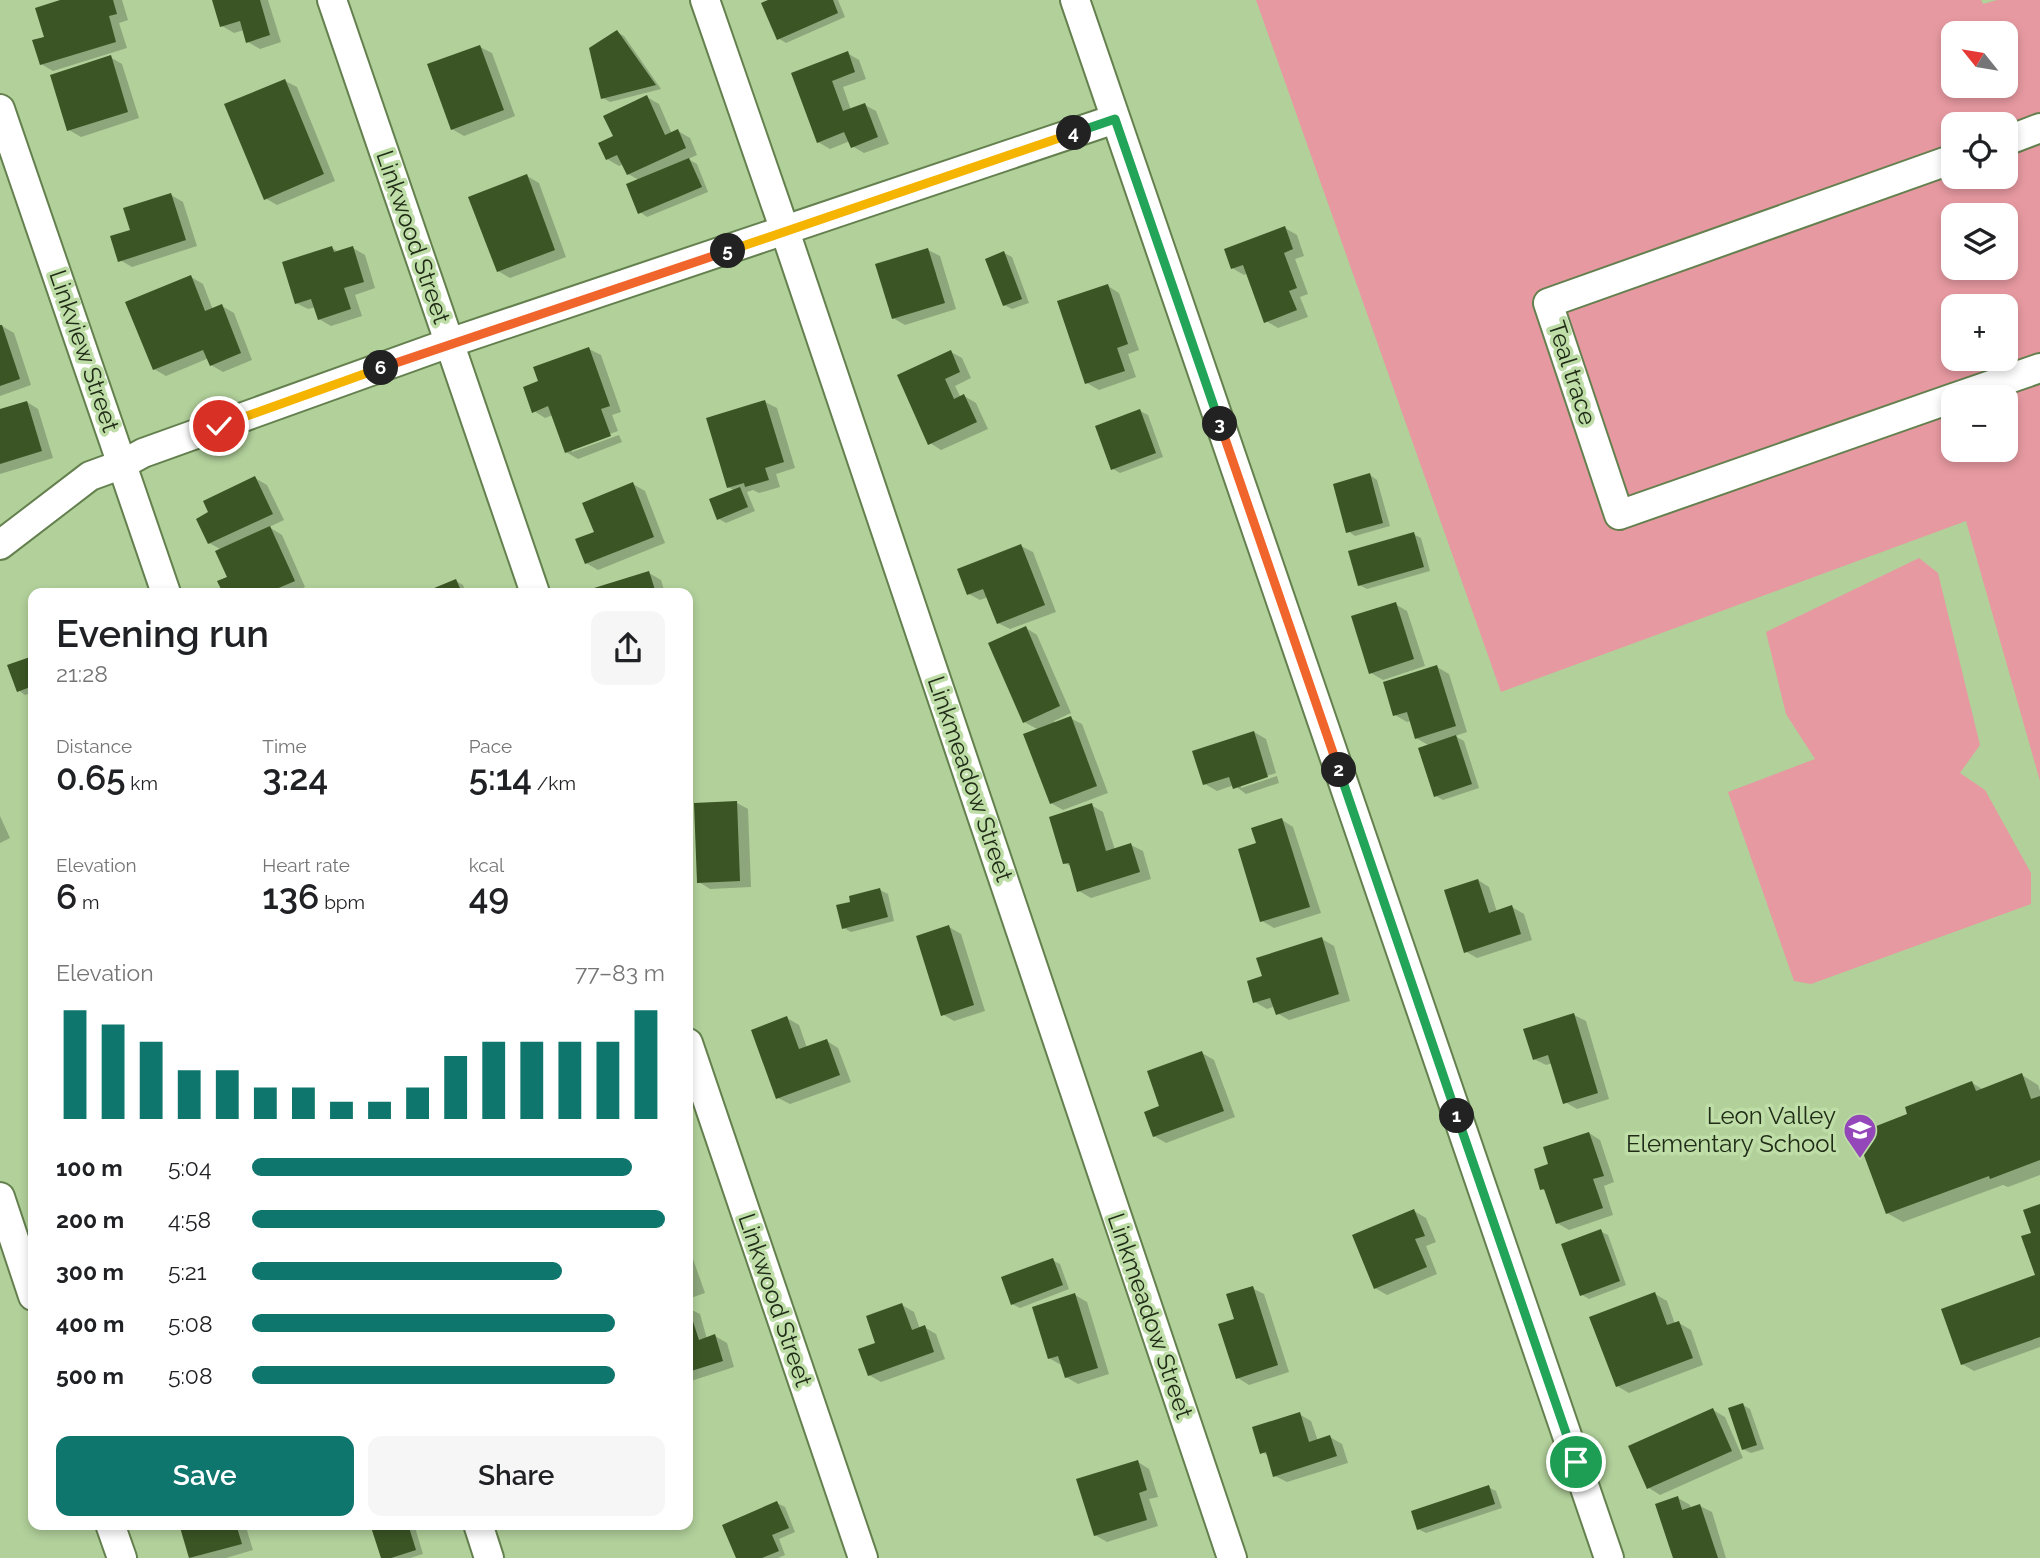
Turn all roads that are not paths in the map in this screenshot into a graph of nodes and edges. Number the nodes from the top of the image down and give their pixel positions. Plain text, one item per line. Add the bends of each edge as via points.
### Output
1 (332, 0) edge
2 (705, 0) edge
3 (1075, 0) edge
4 (0, 110) edge
5 (1115, 119) junction
6 (2040, 128) edge
7 (2018, 136) edge
8 (1941, 163) edge
9 (785, 231) junction
10 (449, 343) junction
11 (2040, 368) edge
12 (1991, 385) edge
13 (1941, 403) edge
14 (123, 464) junction
15 (0, 545) edge
16 (164, 588) edge
17 (533, 588) edge
18 (693, 1058) edge
19 (0, 1197) edge
20 (28, 1281) edge
21 (112, 1530) edge
22 (480, 1530) edge
23 (122, 1558) edge
24 (489, 1558) edge
25 (863, 1558) edge
26 (1232, 1558) edge
27 (1609, 1558) edge

1 - 10 street, Linkwood Street
2 - 9 street, Linkmeadow Street
3 - 5 street
4 - 14 street, Linkview Street
5 - 9 street
5 - 27 street
6 - 7 street
8 - 13 street, Teal trace via 1548,303 1619,515
9 - 10 street
9 - 26 street, Linkmeadow Street
10 - 14 street
10 - 17 street, Linkwood Street
11 - 12 street, Teal trace
14 - 15 street via 90,476
14 - 16 street, Linkview Street
18 - 25 street, Linkwood Street
19 - 20 street
21 - 23 street
22 - 24 street

